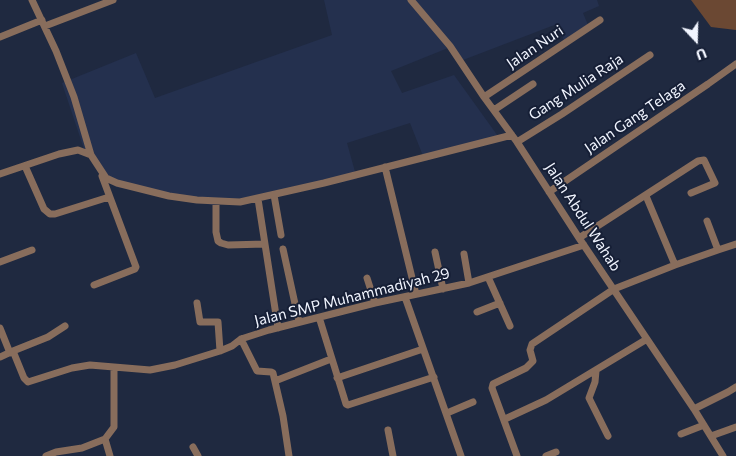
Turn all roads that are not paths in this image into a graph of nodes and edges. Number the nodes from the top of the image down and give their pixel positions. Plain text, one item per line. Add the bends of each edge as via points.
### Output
1 (32, 0) edge
2 (113, 0) edge
3 (411, 0) edge
4 (600, 20) dead end
5 (43, 23) junction
6 (0, 38) edge
7 (650, 54) dead end
8 (736, 64) edge
9 (533, 84) dead end
10 (484, 97) junction
11 (494, 110) junction
12 (512, 135) junction
13 (517, 142) junction
14 (91, 156) junction
15 (26, 166) junction
16 (385, 167) junction
17 (102, 173) junction
18 (0, 174) edge
19 (549, 192) junction
20 (691, 193) dead end
21 (274, 195) junction
22 (109, 196) junction
23 (646, 196) junction
24 (258, 198) junction
25 (216, 201) junction
26 (707, 221) dead end
27 (281, 235) dead end
28 (579, 238) junction
29 (265, 244) junction
30 (736, 244) edge
31 (584, 245) junction
32 (283, 249) dead end
33 (32, 250) dead end
34 (718, 250) junction
35 (435, 252) dead end
36 (464, 254) dead end
37 (0, 262) edge
38 (675, 265) junction
39 (488, 277) junction
40 (367, 278) dead end
41 (469, 283) junction
42 (94, 285) dead end
43 (614, 289) junction
44 (443, 290) junction
45 (416, 294) junction
46 (405, 297) junction
47 (197, 303) dead end
48 (375, 303) junction
49 (500, 303) junction
50 (477, 312) dead end
51 (318, 317) junction
52 (299, 322) junction
53 (65, 326) dead end
54 (510, 326) dead end
55 (0, 328) edge
56 (278, 328) junction
57 (241, 339) junction
58 (648, 339) junction
59 (423, 349) junction
60 (220, 351) junction
61 (11, 352) junction
62 (0, 357) edge
63 (331, 359) junction
64 (114, 367) junction
65 (596, 371) junction
66 (434, 377) junction
67 (338, 378) junction
68 (275, 381) junction
69 (736, 387) edge
70 (473, 402) dead end
71 (694, 408) junction
72 (447, 413) junction
73 (505, 419) junction
74 (704, 425) junction
75 (736, 427) edge
76 (388, 430) dead end
77 (681, 434) dead end
78 (608, 436) dead end
79 (711, 436) junction
80 (105, 439) junction
81 (193, 447) dead end
82 (556, 452) dead end
83 (46, 456) edge
84 (110, 456) edge
85 (198, 456) edge
86 (288, 456) edge
87 (393, 456) edge
88 (462, 456) edge
89 (517, 456) edge
90 (546, 456) edge
91 (723, 456) edge

1 - 5 street
2 - 5 street
3 - 10 street, Jalan Abdul Wahab via 450,46
4 - 10 street, Jalan Nuri
5 - 6 street
5 - 14 street via 74,97
7 - 13 street, Gang Mulia Raja
8 - 19 street, Jalan Gang Telaga
9 - 11 street
10 - 11 street, Jalan Abdul Wahab
11 - 12 street, Jalan Abdul Wahab
12 - 13 street, Jalan Abdul Wahab
12 - 16 street
13 - 19 street, Jalan Abdul Wahab
14 - 15 street via 73,150
14 - 17 street
15 - 18 street
15 - 22 street via 44,209 50,214
16 - 21 street
16 - 45 street
17 - 22 street
17 - 25 street via 109,180 131,187 168,196
19 - 28 street, Jalan Abdul Wahab
20 - 23 street via 715,183 704,160
21 - 24 street
21 - 27 street
22 - 42 street via 136,267
23 - 28 street
23 - 38 street
24 - 25 street via 240,202
24 - 29 street
25 - 29 street via 218,241 228,245
26 - 34 street
28 - 31 street, Jalan Abdul Wahab
29 - 56 street
30 - 34 street
31 - 39 street, Jalan SMP Muhammadiyah 29
31 - 43 street, Jalan Abdul Wahab
32 - 52 street
33 - 37 street
34 - 38 street
35 - 44 street
36 - 41 street
38 - 43 street
39 - 41 street, Jalan SMP Muhammadiyah 29
39 - 49 street
40 - 48 street
41 - 44 street, Jalan SMP Muhammadiyah 29
43 - 58 street, Jalan Abdul Wahab
43 - 73 street via 532,344 533,361 526,368 493,384
44 - 45 street, Jalan SMP Muhammadiyah 29
45 - 46 street, Jalan SMP Muhammadiyah 29
46 - 48 street, Jalan SMP Muhammadiyah 29
46 - 59 street
47 - 60 street via 200,322 218,322
48 - 51 street, Jalan SMP Muhammadiyah 29
49 - 50 street
49 - 54 street
51 - 52 street, Jalan SMP Muhammadiyah 29
51 - 63 street
52 - 56 street, Jalan SMP Muhammadiyah 29
53 - 61 street via 53,335
55 - 61 street
56 - 57 street, Jalan SMP Muhammadiyah 29
57 - 60 street, Jalan SMP Muhammadiyah 29
57 - 68 street via 255,368 259,372 272,372
58 - 65 street
58 - 71 street, Jalan Abdul Wahab
59 - 66 street
59 - 67 street
60 - 64 street, Jalan SMP Muhammadiyah 29 via 150,370
61 - 62 street
61 - 64 street, Jalan SMP Muhammadiyah 29 via 28,382 81,366
63 - 67 street
63 - 68 street
64 - 80 street via 114,427
65 - 73 street
65 - 78 street via 589,398
66 - 67 street via 348,405
66 - 72 street
68 - 86 street
69 - 71 street
70 - 72 street
71 - 74 street, Jalan Abdul Wahab
72 - 88 street
73 - 89 street
74 - 77 street
74 - 79 street, Jalan Abdul Wahab
75 - 79 street
76 - 87 street
79 - 91 street, Jalan Abdul Wahab
80 - 83 street via 76,450
80 - 84 street
81 - 85 street
82 - 90 street

